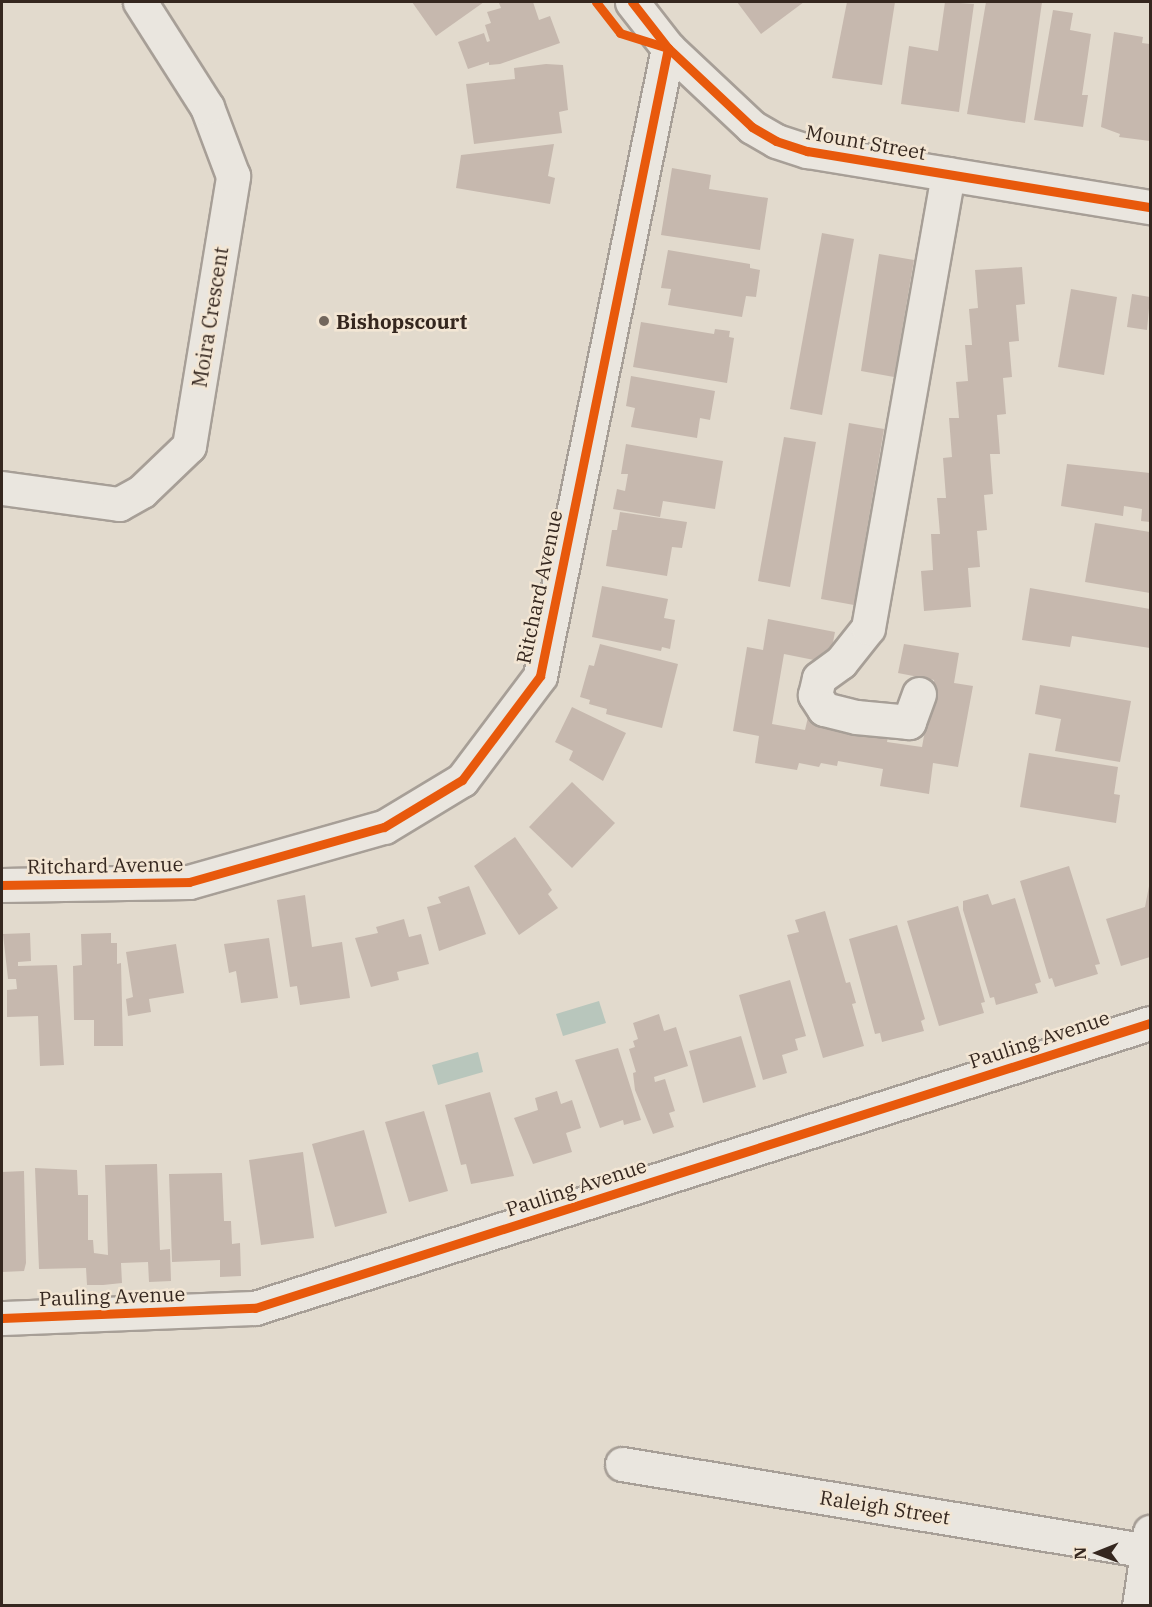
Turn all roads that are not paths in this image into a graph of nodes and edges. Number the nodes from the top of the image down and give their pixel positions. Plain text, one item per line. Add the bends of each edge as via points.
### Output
1 (140, 2) edge
2 (632, 2) edge
3 (668, 48) junction
4 (948, 174) junction
5 (1150, 207) edge
6 (2, 488) edge
7 (919, 694) dead end
8 (2, 885) edge
9 (1150, 1023) edge
10 (2, 1318) edge
11 (622, 1464) dead end
12 (1149, 1541) edge
13 (1139, 1605) edge

1 - 6 street, Moira Crescent via 207,107 233,176 189,446 142,491 119,504
2 - 3 street, Mount Street
3 - 4 street, Mount Street via 752,127 776,141 807,151
3 - 8 street, Ritchard Avenue via 540,676 462,780 384,827 189,882
4 - 5 street, Mount Street
4 - 7 street via 868,628 841,662 819,678 814,695 824,709 856,717 909,722
9 - 10 street, Pauling Avenue via 255,1308
11 - 12 street, Raleigh Street
12 - 13 street

